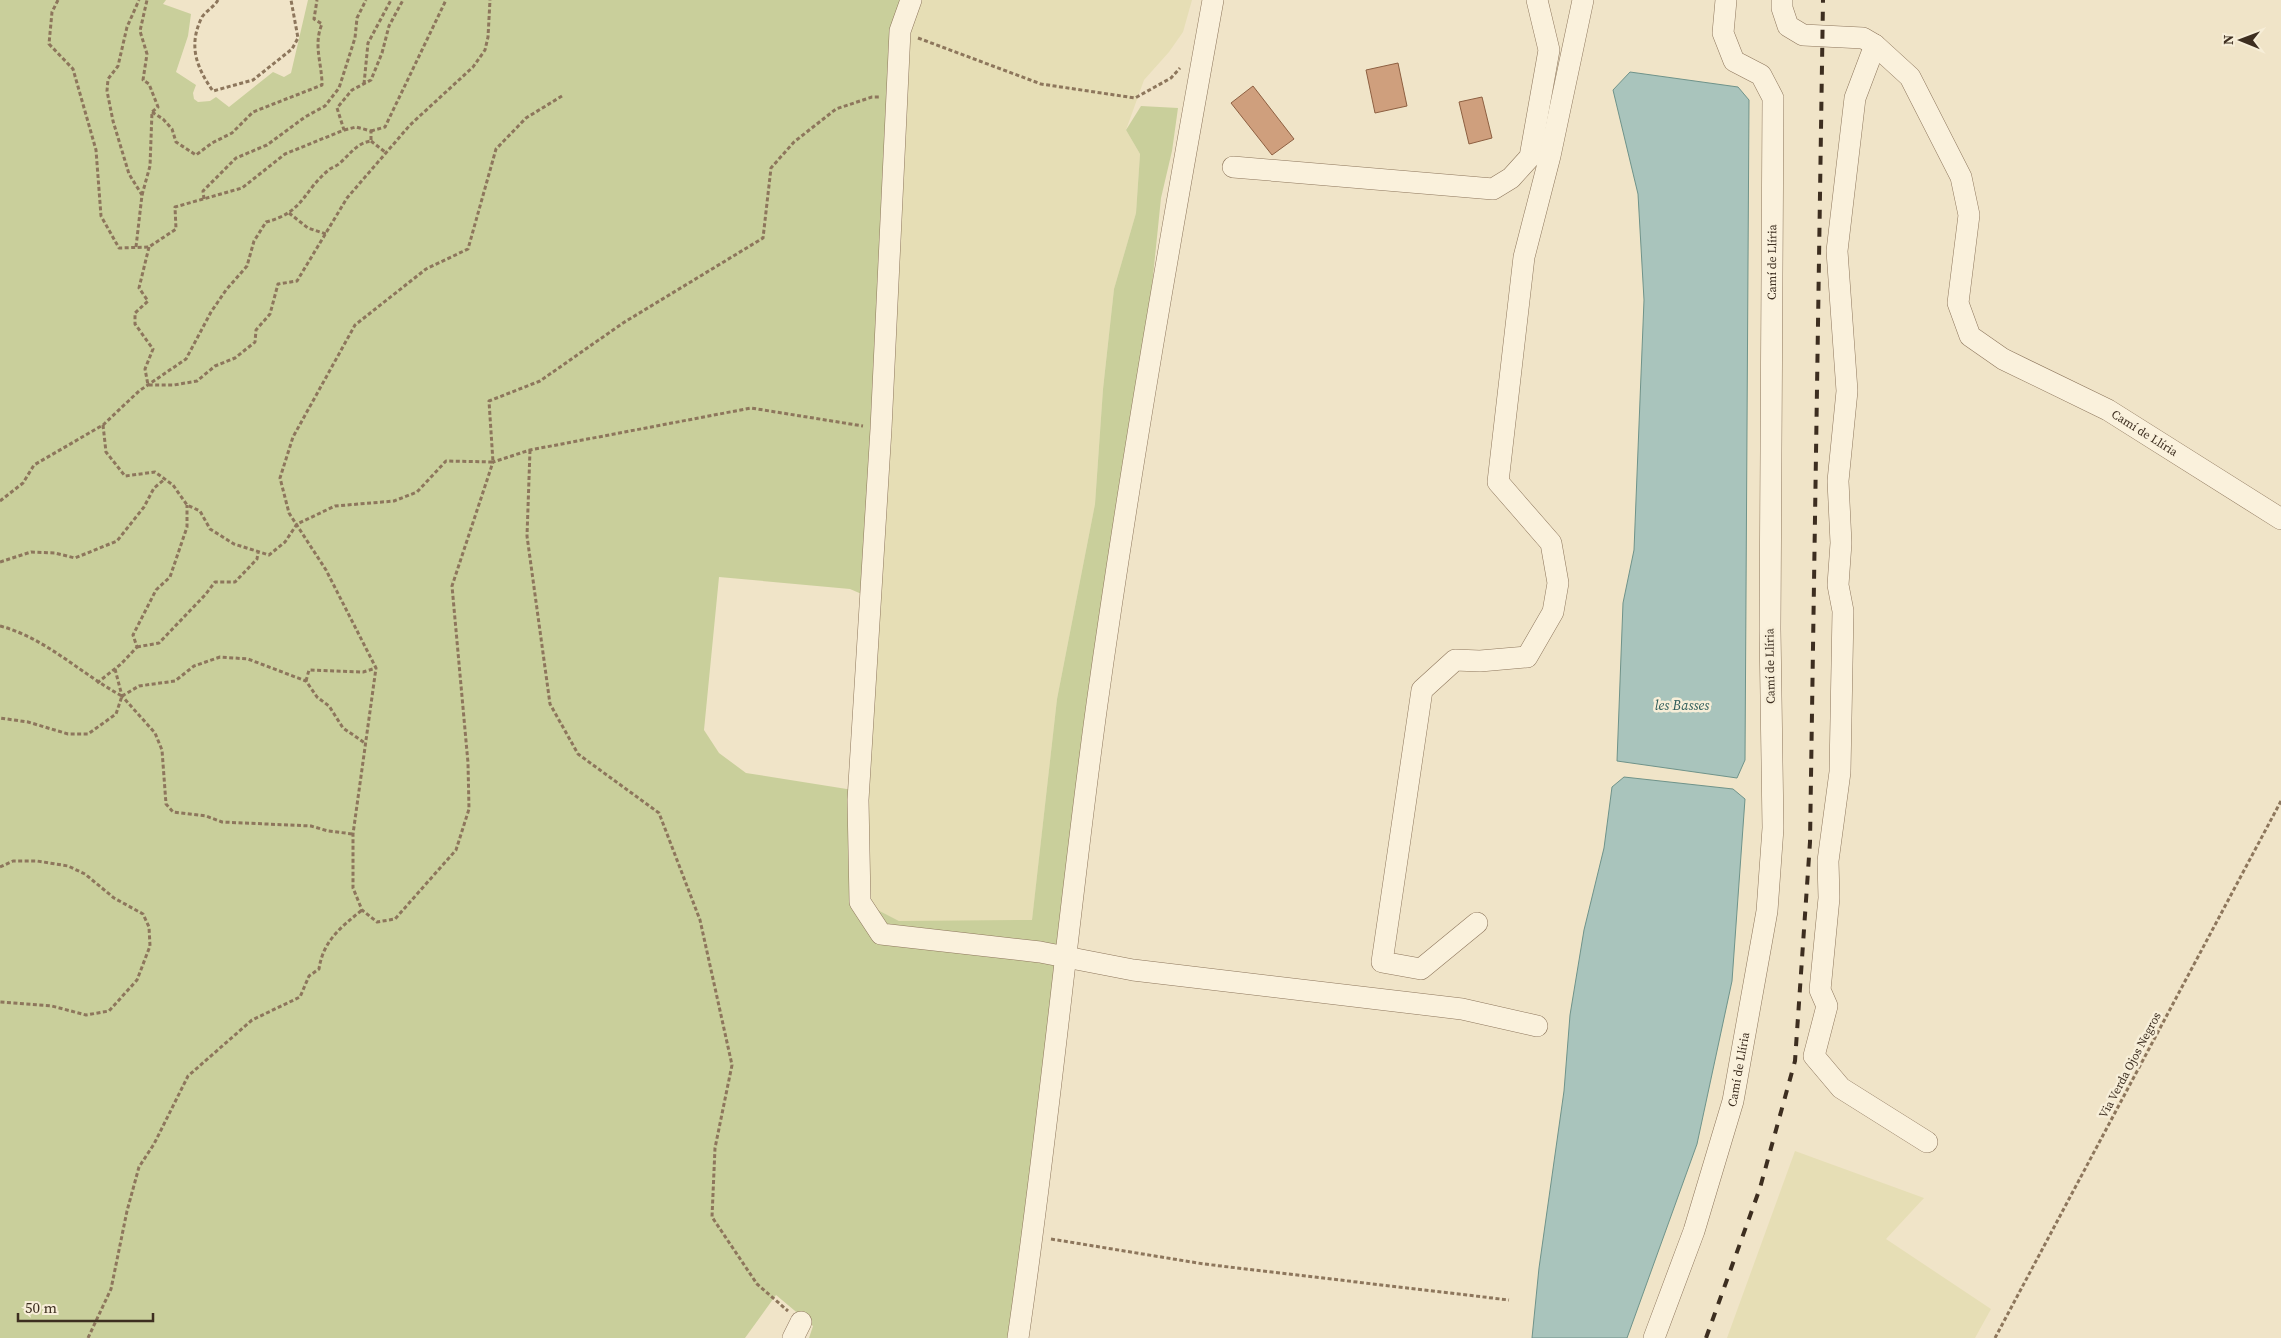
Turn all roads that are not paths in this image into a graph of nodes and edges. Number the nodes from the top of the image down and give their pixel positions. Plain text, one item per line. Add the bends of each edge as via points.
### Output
1 (911, 0) edge
2 (1213, 0) edge
3 (1537, 0) edge
4 (1584, 0) edge
5 (1726, 0) edge
6 (1782, 0) edge
7 (1875, 45) junction
8 (1233, 167) dead end
9 (2281, 519) edge
10 (1477, 924) dead end
11 (1066, 957) junction
12 (1537, 1026) dead end
13 (1927, 1142) dead end
14 (1018, 1338) edge
15 (1654, 1338) edge

1 - 11 street via 900,31 881,429 858,800 860,902 881,934
2 - 11 street via 1151,352 1097,703
3 - 8 street via 1549,50 1530,158 1511,178 1493,189
4 - 10 street via 1524,257 1498,482 1551,543 1558,583 1553,612 1527,657 1455,660 1422,690 1382,962 1420,968
5 - 15 street, Camí de Llíria via 1723,32 1734,61 1761,75 1773,98 1770,629 1773,828 1767,911 1733,1101 1694,1231
6 - 7 street, Camí de Llíria via 1788,26 1803,35 1863,38
7 - 9 street, Camí de Llíria via 1910,76 1961,177 1969,215 1958,303 1970,336 2003,359 2108,410
7 - 13 street via 1855,98 1837,251 1846,391 1838,481 1841,543 1838,585 1843,612 1840,772 1828,861 1829,898 1820,990 1827,1006 1814,1056 1841,1088
11 - 12 street via 1134,970 1462,1009
11 - 14 street

